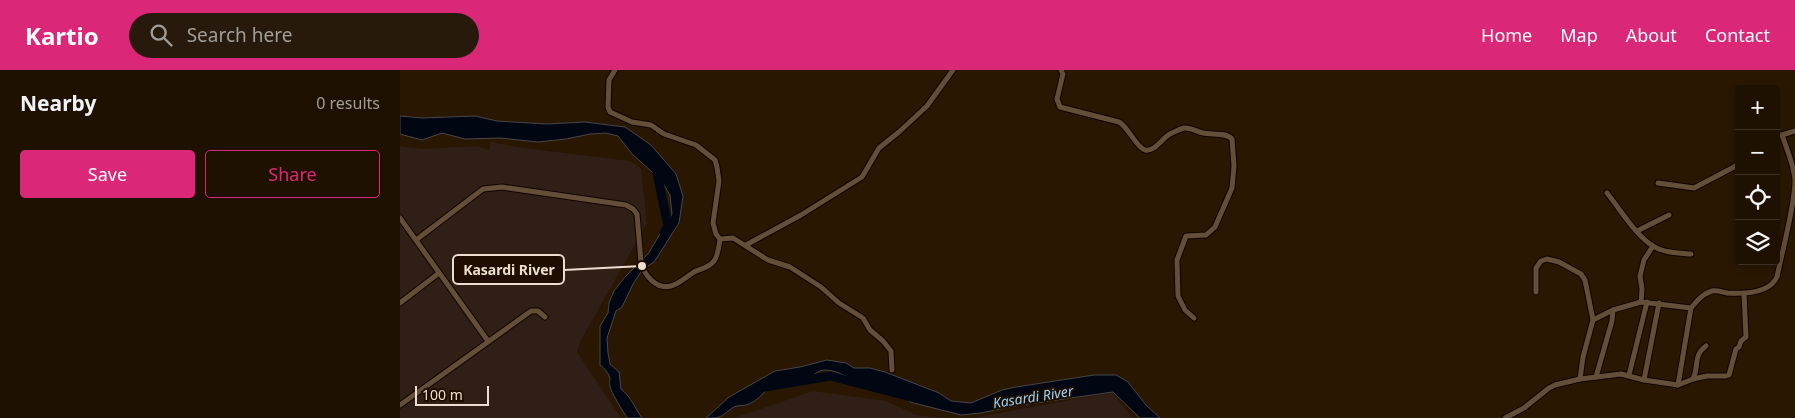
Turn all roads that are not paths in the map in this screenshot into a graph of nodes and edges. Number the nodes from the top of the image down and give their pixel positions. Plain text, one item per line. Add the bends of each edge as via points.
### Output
1 (615, 70) edge
2 (952, 70) edge
3 (1062, 70) edge
4 (1795, 131) edge
5 (1780, 135) edge
6 (1780, 138) edge
7 (1735, 166) edge
8 (1658, 182) dead end
9 (1607, 193) dead end
10 (1669, 215) dead end
11 (400, 218) edge
12 (1637, 232) junction
13 (720, 239) junction
14 (416, 240) junction
15 (746, 245) junction
16 (1653, 246) junction
17 (1691, 254) dead end
18 (439, 273) junction
19 (1536, 292) dead end
20 (1744, 293) junction
21 (1644, 302) junction
22 (400, 303) edge
23 (1659, 303) junction
24 (1691, 308) junction
25 (1613, 310) junction
26 (544, 317) dead end
27 (1194, 318) dead end
28 (1593, 320) junction
29 (488, 341) junction
30 (1706, 346) dead end
31 (892, 370) dead end
32 (1629, 375) junction
33 (1596, 377) junction
34 (1580, 379) junction
35 (1694, 379) junction
36 (1644, 380) junction
37 (1678, 385) junction
38 (400, 405) edge
39 (1505, 418) edge

1 - 13 street via 609,80 610,112 632,122 651,125 664,134 696,145 715,160 718,181 713,223
2 - 15 street via 927,106 879,148 862,177
3 - 27 street via 1057,99 1060,107 1119,122 1142,149 1155,148 1164,137 1184,128 1232,140 1232,188 1215,227 1206,235 1186,236 1177,260 1178,296 1185,310
4 - 5 street
6 - 20 street via 1795,182 1777,277 1765,289
7 - 8 street via 1694,188
9 - 12 street
10 - 12 street
11 - 14 street
12 - 16 street
13 - 14 street via 714,261 706,268 670,286 658,286 643,269 634,209 626,205 496,187 483,189
13 - 15 street via 733,238
14 - 18 street
15 - 31 street via 768,260 790,267 863,318 891,351
16 - 17 street
16 - 21 street via 1644,260 1640,276
18 - 22 street
18 - 29 street
19 - 28 street via 1536,268 1541,261 1559,262 1581,274 1585,280
20 - 24 street via 1710,292
20 - 35 street via 1746,337 1736,349 1728,375
21 - 23 street
21 - 25 street
21 - 32 street
23 - 24 street
23 - 36 street
24 - 37 street
25 - 28 street
25 - 33 street
26 - 29 street via 538,311 531,311
28 - 34 street
29 - 38 street
30 - 35 street via 1698,355
32 - 33 street
32 - 36 street
33 - 34 street
34 - 39 street via 1549,388
35 - 37 street
36 - 37 street

